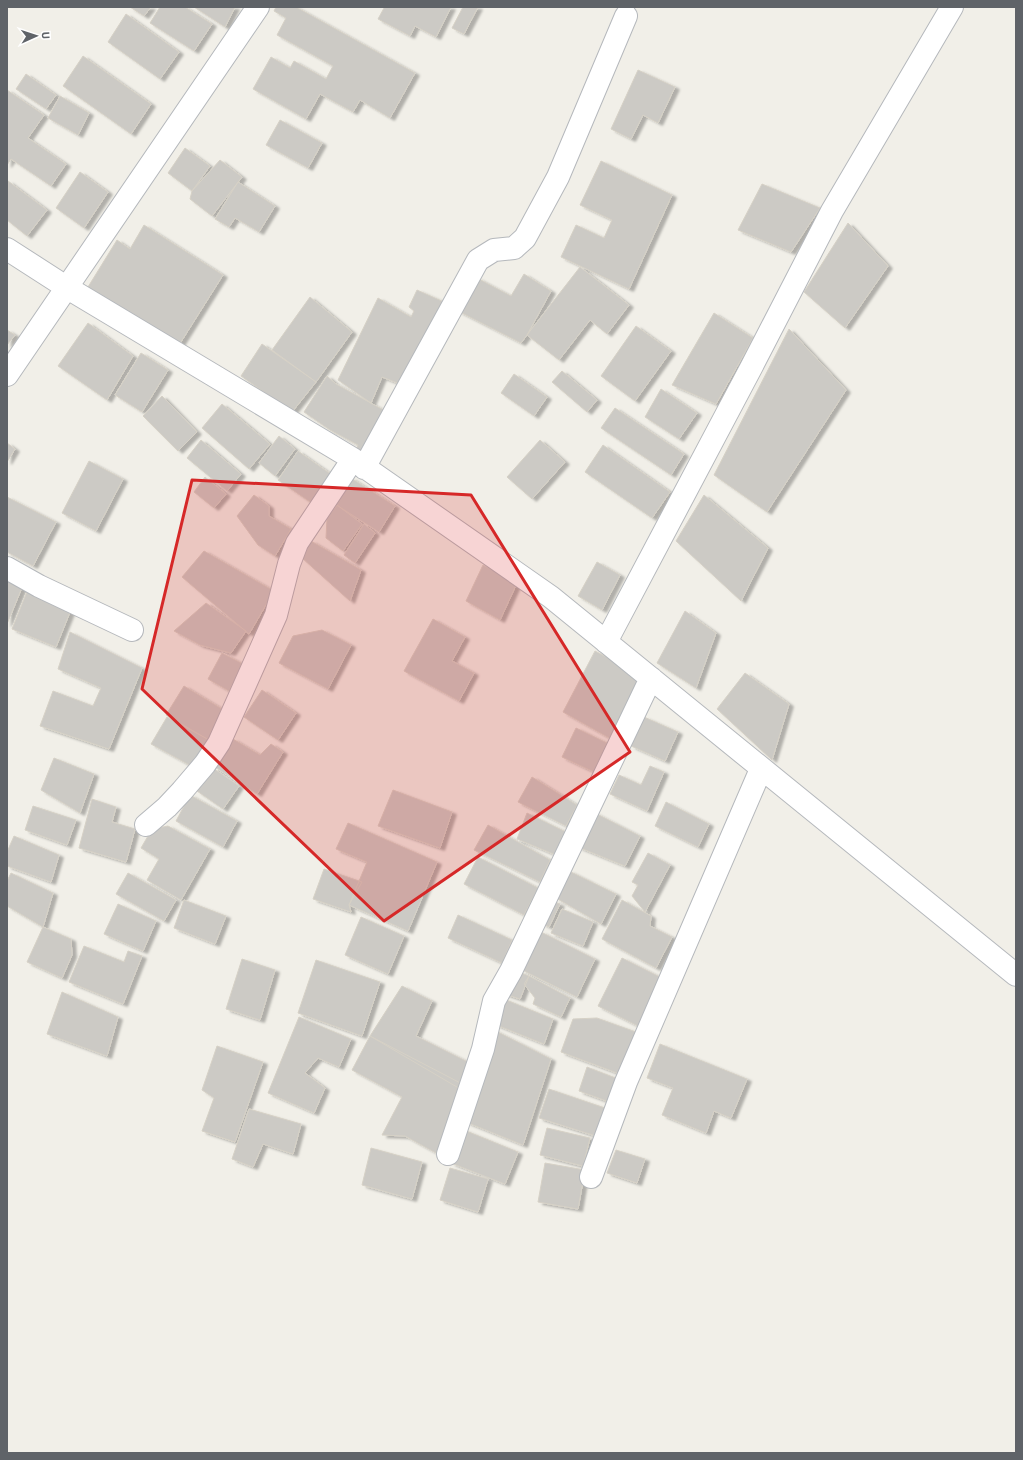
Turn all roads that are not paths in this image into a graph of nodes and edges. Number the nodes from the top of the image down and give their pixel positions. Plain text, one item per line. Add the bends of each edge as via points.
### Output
1 (258, 7) edge
2 (952, 7) edge
3 (626, 16) dead end
4 (7, 249) edge
5 (66, 287) junction
6 (7, 375) edge
7 (359, 463) junction
8 (7, 568) edge
9 (132, 630) dead end
10 (606, 642) junction
11 (651, 678) junction
12 (761, 769) junction
13 (146, 825) dead end
14 (1016, 975) edge
15 (448, 1154) dead end
16 (591, 1177) dead end

1 - 5 street
2 - 10 street via 832,211
3 - 7 street via 558,177 536,220 525,238 514,248 494,250 478,260
4 - 5 street
5 - 6 street
5 - 7 street
7 - 10 street via 551,597
7 - 13 street via 297,542 276,615 219,743 205,764 167,807
8 - 9 street
10 - 11 street
11 - 12 street
11 - 15 street via 511,971 494,1001 483,1049
12 - 14 street
12 - 16 street via 626,1082

